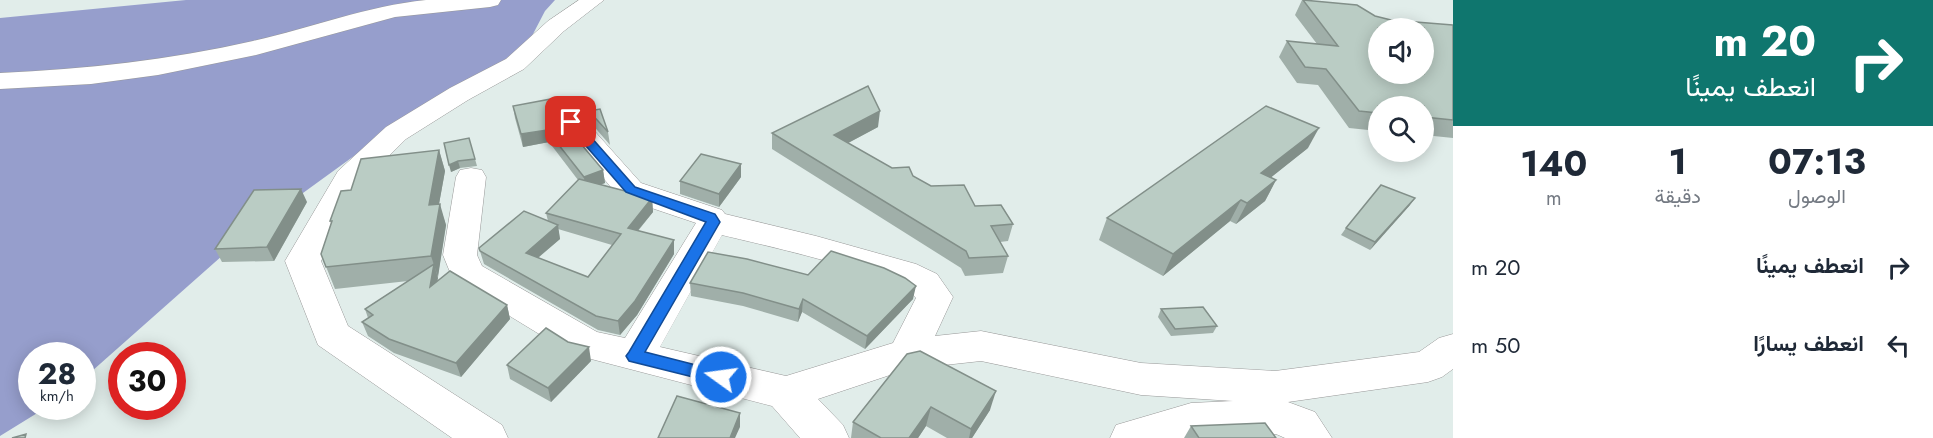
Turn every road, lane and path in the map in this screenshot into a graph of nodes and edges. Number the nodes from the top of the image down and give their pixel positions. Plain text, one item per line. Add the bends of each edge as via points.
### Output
1 (490, 0) edge
2 (593, 0) edge
3 (0, 81) edge
4 (571, 122) dead end
5 (471, 177) dead end
6 (713, 222) junction
7 (1453, 349) edge
8 (907, 354) junction
9 (634, 356) junction
10 (786, 393) junction
11 (486, 438) edge
12 (827, 438) edge
13 (1132, 438) edge
14 (1310, 438) edge

1 - 3 street via 394,10 256,48 158,67 91,76
2 - 11 street via 556,26 515,63 396,133 349,178 303,261 332,335
4 - 6 street via 630,190 710,217
5 - 9 street via 460,255 467,273 586,344
6 - 8 street via 816,247 924,283 935,297
6 - 9 street
7 - 8 street via 1428,366 1275,387 1141,379 981,346
8 - 10 street
9 - 10 street
10 - 12 street
13 - 14 street via 1191,421 1279,416 1300,425

